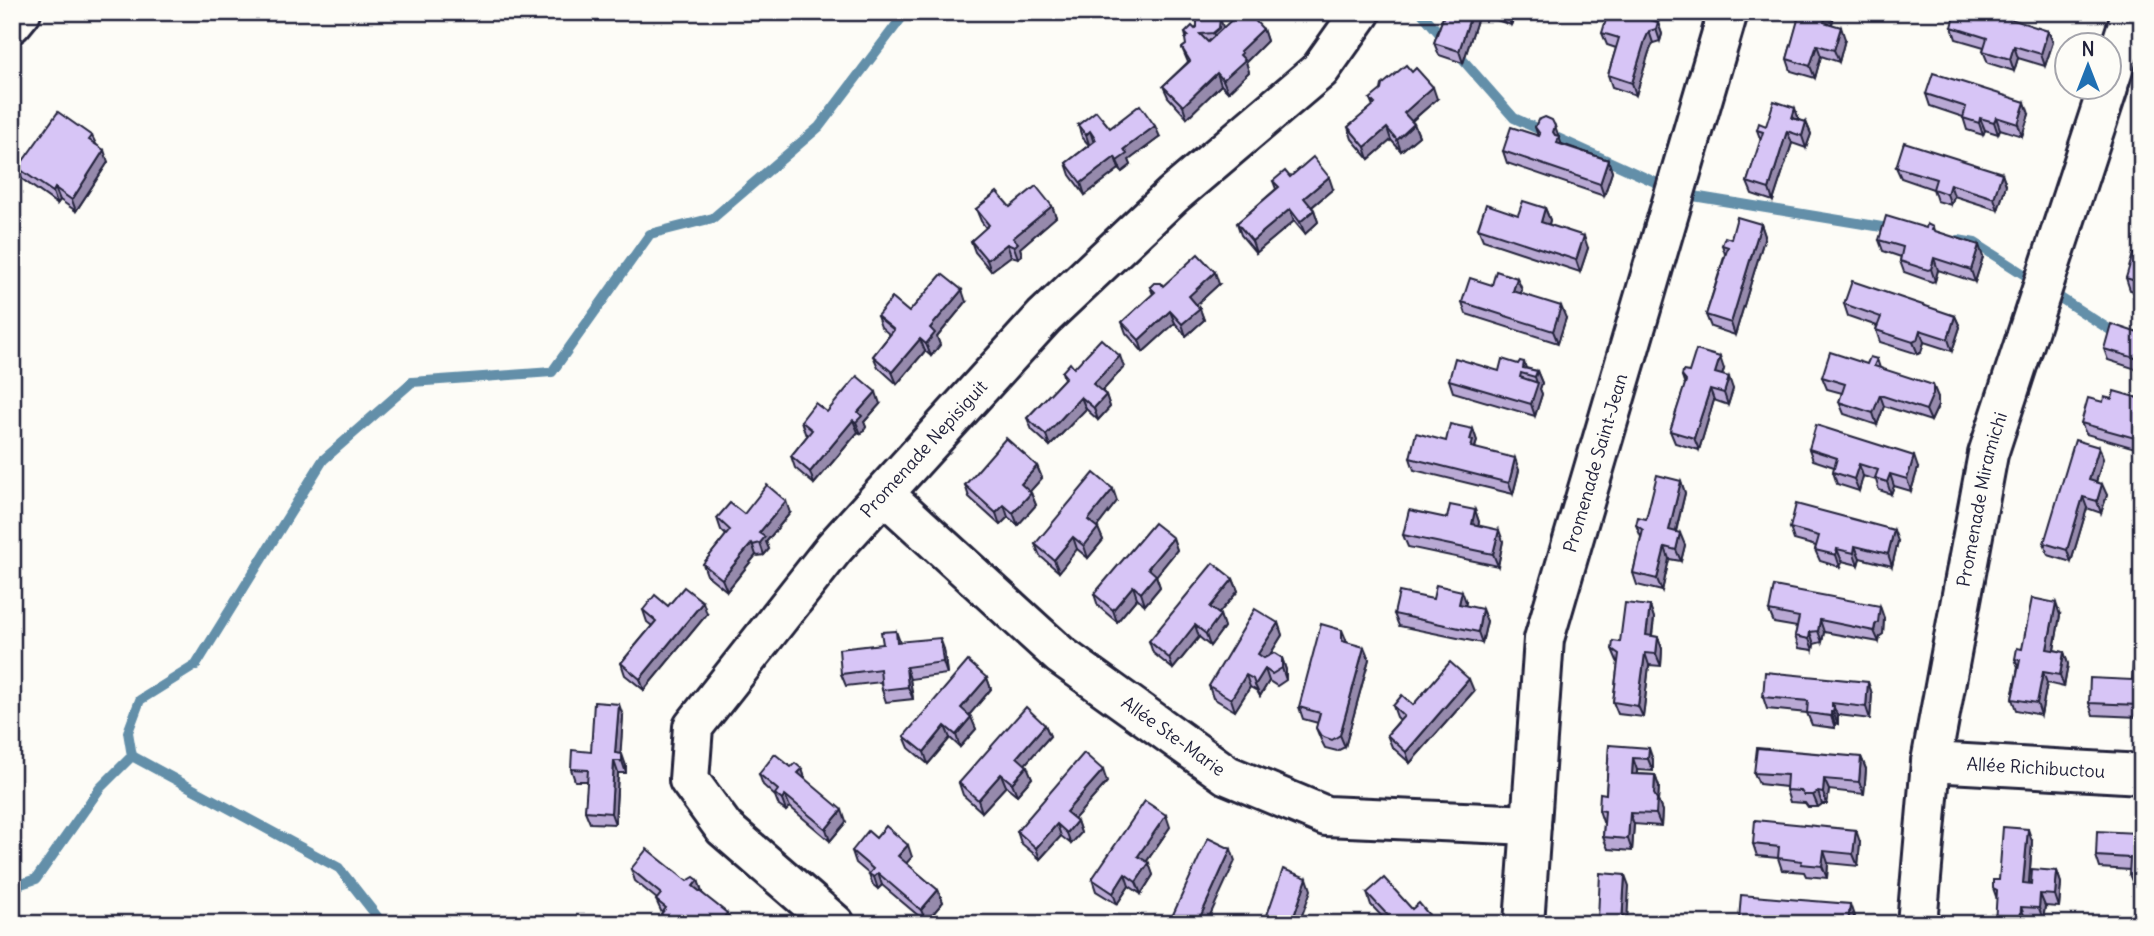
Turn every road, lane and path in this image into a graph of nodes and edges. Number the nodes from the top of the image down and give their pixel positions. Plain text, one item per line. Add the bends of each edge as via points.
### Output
1 (21, 12) edge
2 (1361, 12) edge
3 (1728, 12) edge
4 (2132, 12) edge
5 (12, 23) edge
6 (2122, 43) edge
7 (2103, 102) edge
8 (884, 494) junction
9 (1931, 762) junction
10 (2142, 774) edge
11 (1531, 825) junction
12 (835, 924) edge
13 (1524, 924) edge
14 (1917, 924) edge

1 - 5 street
2 - 8 street, Promenade Nepisiguit via 1320,70 1173,195 1044,317
3 - 11 street, Promenade Saint-Jean via 1544,639
4 - 6 street, Promenade Miramichi
7 - 9 street, Promenade Miramichi via 1987,454
8 - 11 street, Allée Ste-Marie via 1060,655 1227,775 1326,816
8 - 12 street, Promenade Nepisiguit via 834,548 694,727 689,780 723,828
9 - 10 street, Allée Richibuctou
9 - 14 street, Promenade Miramichi
11 - 13 street, Promenade Saint-Jean

